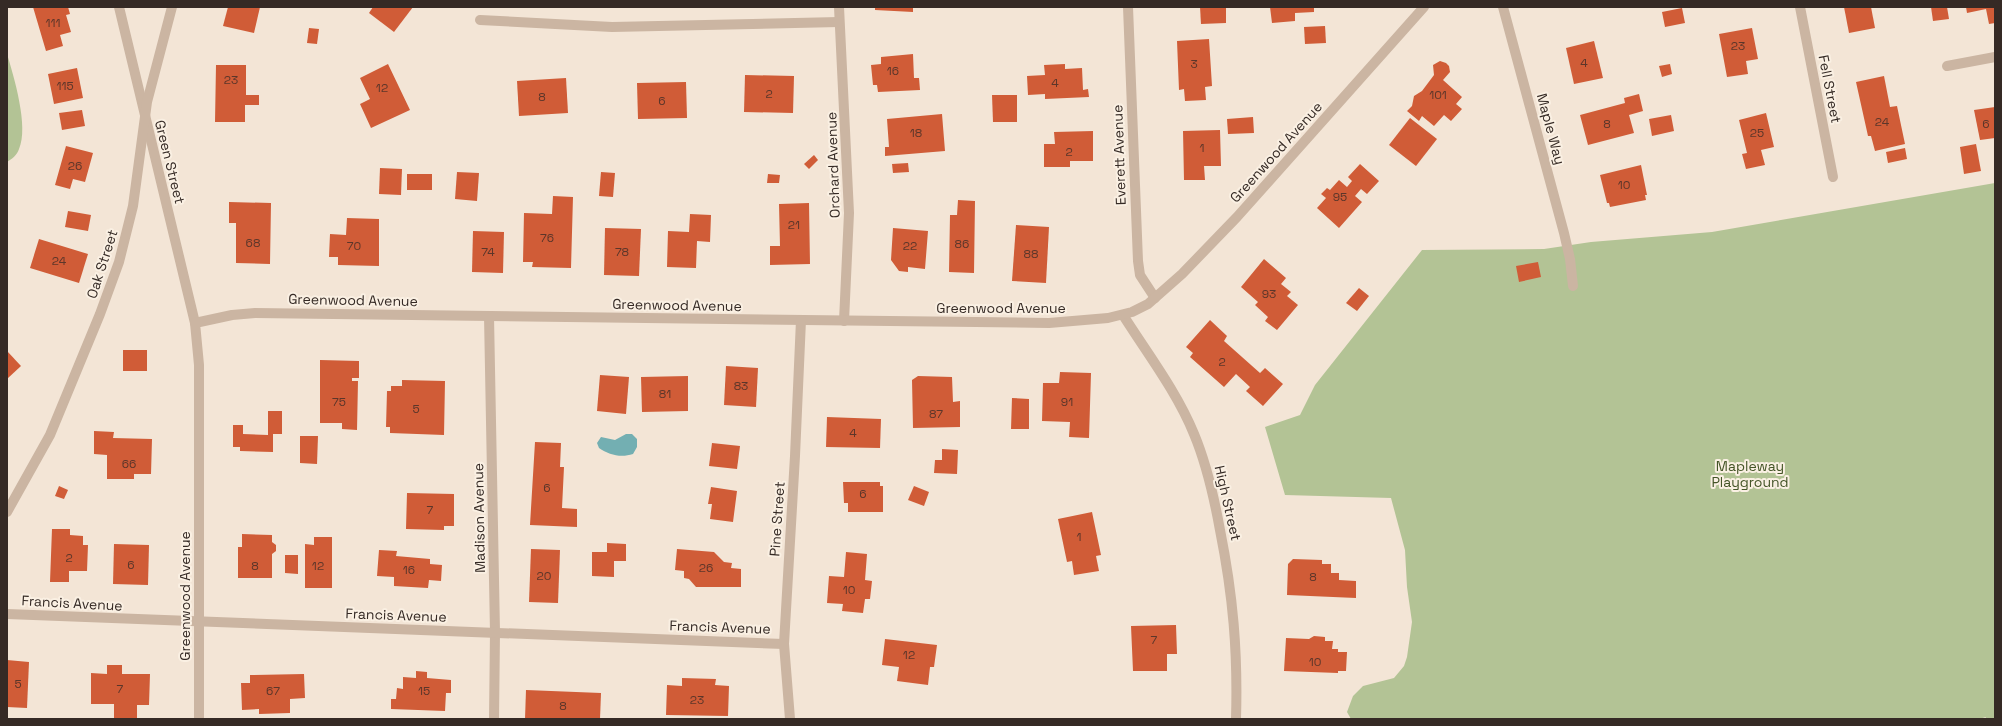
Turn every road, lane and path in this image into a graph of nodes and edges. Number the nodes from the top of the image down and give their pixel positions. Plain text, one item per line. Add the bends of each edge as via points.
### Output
1 (119, 7) edge
2 (172, 7) edge
3 (839, 7) edge
4 (1128, 7) edge
5 (1424, 7) edge
6 (1503, 7) edge
7 (1800, 7) edge
8 (480, 20) dead end
9 (839, 22) junction
10 (1995, 57) edge
11 (1947, 66) dead end
12 (145, 117) junction
13 (1833, 177) dead end
14 (1573, 286) dead end
15 (1154, 298) junction
16 (1123, 315) junction
17 (489, 316) junction
18 (800, 320) junction
19 (844, 321) junction
20 (195, 323) junction
21 (8, 506) edge
22 (7, 614) edge
23 (199, 623) junction
24 (495, 632) junction
25 (784, 644) junction
26 (199, 719) edge
27 (494, 719) edge
28 (790, 719) edge
29 (1236, 719) edge

1 - 12 street, Green Street
2 - 12 street, Oak Street via 153,76
3 - 9 street, Orchard Avenue
4 - 15 street, Everett Avenue via 1138,261 1140,275
5 - 15 street, Greenwood Avenue via 1237,217 1182,274
6 - 14 street, Maple Way via 1570,258
7 - 13 street, Fell Street
8 - 9 street via 612,27
9 - 19 street, Orchard Avenue via 849,213
10 - 11 street
12 - 20 street, Green Street
12 - 21 street, Oak Street via 133,206 117,269 50,435
15 - 16 street, Greenwood Avenue via 1141,308
16 - 19 street, Greenwood Avenue via 1049,323
16 - 29 street, High Street via 1175,397 1194,433 1207,469 1230,583 1236,633
17 - 18 street, Greenwood Avenue
17 - 20 street, Greenwood Avenue via 255,313
17 - 24 street, Madison Avenue
18 - 19 street, Greenwood Avenue
18 - 25 street, Pine Street via 795,464
20 - 23 street, Greenwood Avenue via 199,365
22 - 23 street, Francis Avenue
23 - 24 street, Francis Avenue
23 - 26 street, Greenwood Avenue
24 - 25 street, Francis Avenue
24 - 27 street, Madison Avenue
25 - 28 street, Pine Street

